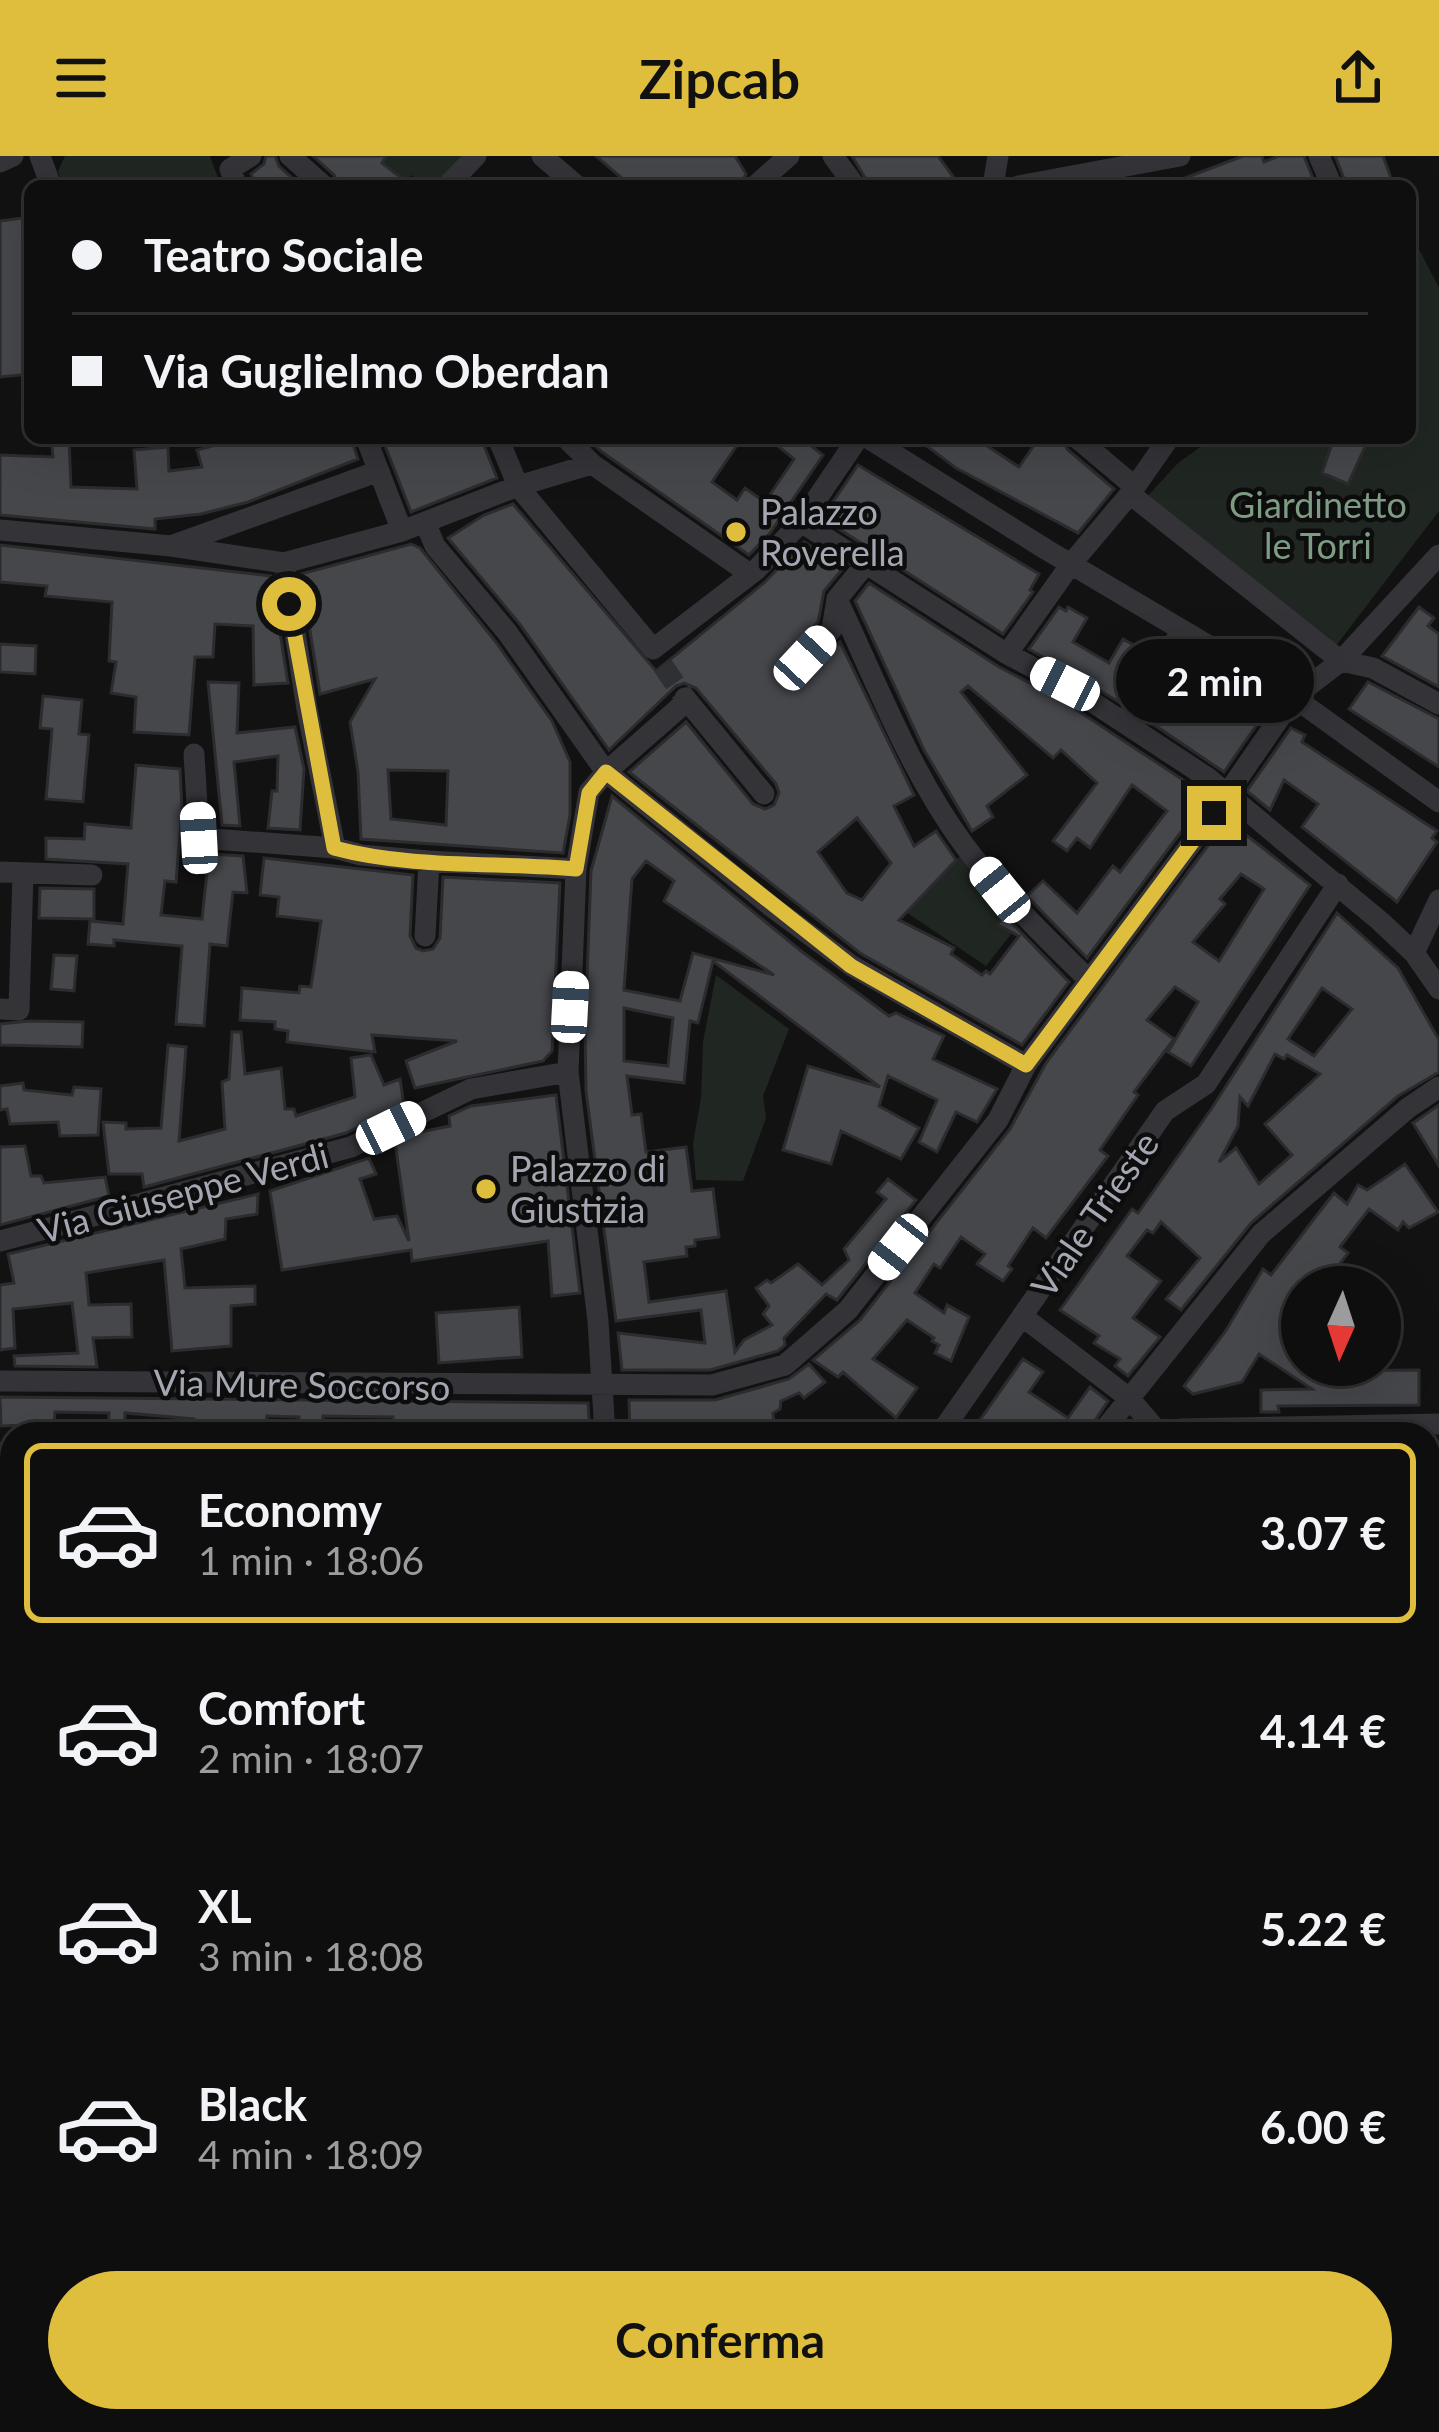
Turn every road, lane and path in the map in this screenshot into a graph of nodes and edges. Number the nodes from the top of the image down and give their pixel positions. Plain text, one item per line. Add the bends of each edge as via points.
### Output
1 (13, 156) edge
2 (251, 156) edge
3 (290, 156) edge
4 (476, 156) edge
5 (542, 156) edge
6 (789, 156) edge
7 (832, 156) edge
8 (1180, 156) edge
9 (0, 162) edge
10 (230, 170) edge
11 (317, 180) edge
12 (454, 180) edge
13 (570, 180) edge
14 (761, 180) edge
15 (851, 180) edge
16 (1050, 180) edge
17 (369, 444) edge
18 (500, 444) edge
19 (572, 444) edge
20 (854, 444) edge
21 (878, 444) edge
22 (1084, 444) edge
23 (1165, 444) edge
24 (592, 464) junction
25 (380, 471) junction
26 (518, 486) junction
27 (1133, 490) junction
28 (425, 522) junction
29 (801, 522) junction
30 (0, 530) edge
31 (402, 531) junction
32 (171, 546) junction
33 (1439, 555) edge
34 (284, 563) junction
35 (1071, 564) junction
36 (865, 566) junction
37 (750, 574) junction
38 (837, 599) junction
39 (1182, 630) junction
40 (1007, 654) junction
41 (805, 658) dead end
42 (1341, 661) junction
43 (1294, 697) junction
44 (1430, 698) edge
45 (1125, 721) junction
46 (194, 754) dead end
47 (606, 772) junction
48 (1227, 793) junction
49 (764, 794) dead end
50 (1439, 802) edge
51 (334, 848) junction
52 (429, 861) junction
53 (576, 869) junction
54 (11, 873) edge
55 (92, 875) dead end
56 (1338, 884) junction
57 (1439, 900) edge
58 (425, 936) dead end
59 (1414, 953) junction
60 (1438, 978) edge
61 (1089, 980) junction
62 (0, 1010) edge
63 (1026, 1065) junction
64 (568, 1072) junction
65 (1439, 1087) edge
66 (0, 1240) edge
67 (1022, 1316) junction
68 (0, 1382) edge
69 (604, 1388) junction
70 (1129, 1398) junction
71 (605, 1422) edge
72 (948, 1422) edge
73 (1110, 1422) edge
74 (1150, 1422) edge

1 - 9 street
2 - 10 street
3 - 11 street
4 - 12 street
5 - 13 street
6 - 14 street
7 - 15 street
8 - 16 street
17 - 25 street
18 - 26 street
19 - 24 street
20 - 29 street
21 - 35 street
22 - 27 street
23 - 27 street
24 - 26 street
24 - 37 street
25 - 31 street
25 - 32 street
26 - 28 street
26 - 37 street via 658,657
27 - 35 street
27 - 42 street
28 - 31 street
28 - 47 street
29 - 36 street
29 - 37 street
30 - 32 street
31 - 34 street
32 - 34 street
33 - 42 street, Via Mure Soccorso
34 - 51 street
35 - 39 street
35 - 40 street
36 - 38 street
36 - 40 street
38 - 41 street via 832,629
38 - 61 street via 962,842
39 - 43 street
39 - 45 street
40 - 45 street
42 - 43 street, Via Mure Soccorso
42 - 44 street
43 - 48 street, Via Mure Soccorso
43 - 50 street
45 - 48 street
46 - 51 street via 199,838
47 - 49 street via 686,699
47 - 53 street via 589,793
47 - 63 street via 851,966
48 - 56 street
48 - 61 street, Via Mure Soccorso
51 - 52 street
52 - 53 street
52 - 58 street
53 - 64 street
54 - 55 street
54 - 62 street via 19,1010
56 - 59 street
56 - 67 street, Viale Trieste via 1206,1084 1165,1112
57 - 59 street
59 - 60 street
61 - 63 street, Via Mure Soccorso
63 - 69 street, Via Mure Soccorso via 998,1120 848,1310 785,1365 712,1385
64 - 66 street, Via Giuseppe Verdi via 471,1089 351,1147
64 - 69 street
65 - 70 street via 1261,1234
67 - 70 street
67 - 72 street, Viale Trieste
68 - 69 street, Via Mure Soccorso
69 - 71 street
70 - 73 street
70 - 74 street

